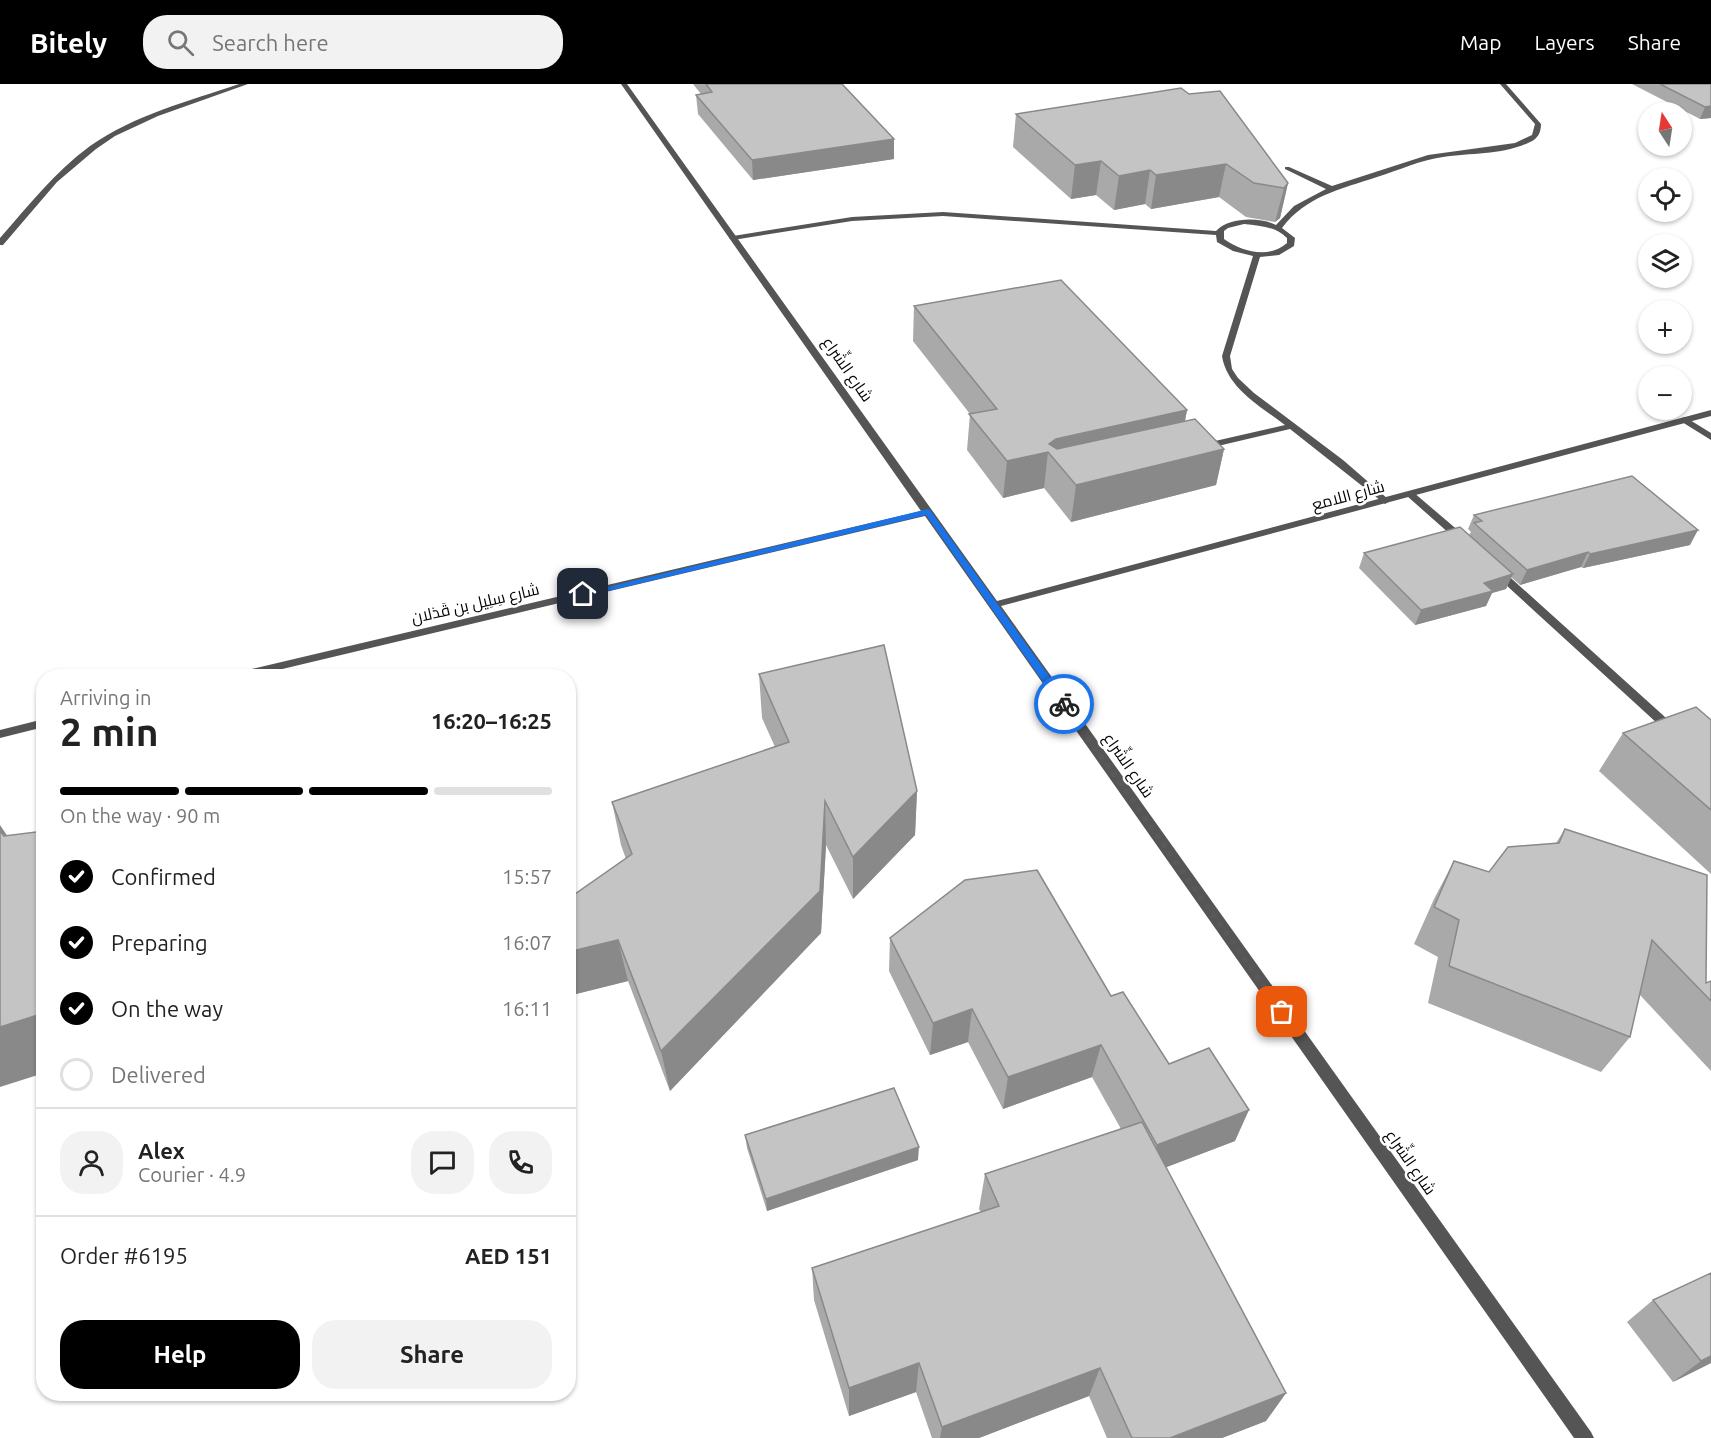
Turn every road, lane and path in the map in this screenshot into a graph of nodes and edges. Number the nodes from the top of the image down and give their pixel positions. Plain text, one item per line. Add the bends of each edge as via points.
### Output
1 (245, 84) edge
2 (624, 84) edge
3 (1503, 84) edge
4 (1287, 168) dead end
5 (1330, 188) junction
6 (1278, 228) junction
7 (1220, 232) junction
8 (734, 238) junction
9 (0, 243) edge
10 (1257, 254) junction
11 (1711, 413) edge
12 (1692, 418) edge
13 (1685, 420) joint
14 (1291, 426) junction
15 (1711, 437) edge
16 (1200, 447) edge
17 (1410, 494) junction
18 (1385, 501) junction
19 (928, 512) junction
20 (1476, 552) edge
21 (1493, 567) edge
22 (993, 604) junction
23 (268, 669) edge
24 (1685, 719) edge
25 (36, 725) edge
26 (0, 734) edge
27 (1585, 1438) edge

1 - 9 street via 157,115 108,138 75,161
2 - 8 street, شارع الشِّراع
3 - 5 street via 1538,124 1534,137 1514,145 1422,159
4 - 5 street
5 - 6 street via 1308,198
6 - 7 street via 1244,222 1226,226
6 - 10 street via 1291,238 1291,244 1280,252
7 - 8 street via 943,214 852,219
7 - 10 street via 1220,240 1226,245
8 - 19 street, شارع الشِّراع
10 - 14 street via 1226,356 1228,369 1251,395
11 - 12 street, شارع اللامع
13 - 15 street
13 - 17 street, شارع اللامع
14 - 16 street
14 - 18 street
17 - 18 street, شارع اللامع
17 - 20 street
18 - 22 street, شارع اللامع
19 - 22 street, شارع الشِّراع
19 - 23 street, شارع سِلِيل بن قَذلان
21 - 24 street via 1662,721
22 - 27 street, شارع الشِّراع
25 - 26 street

